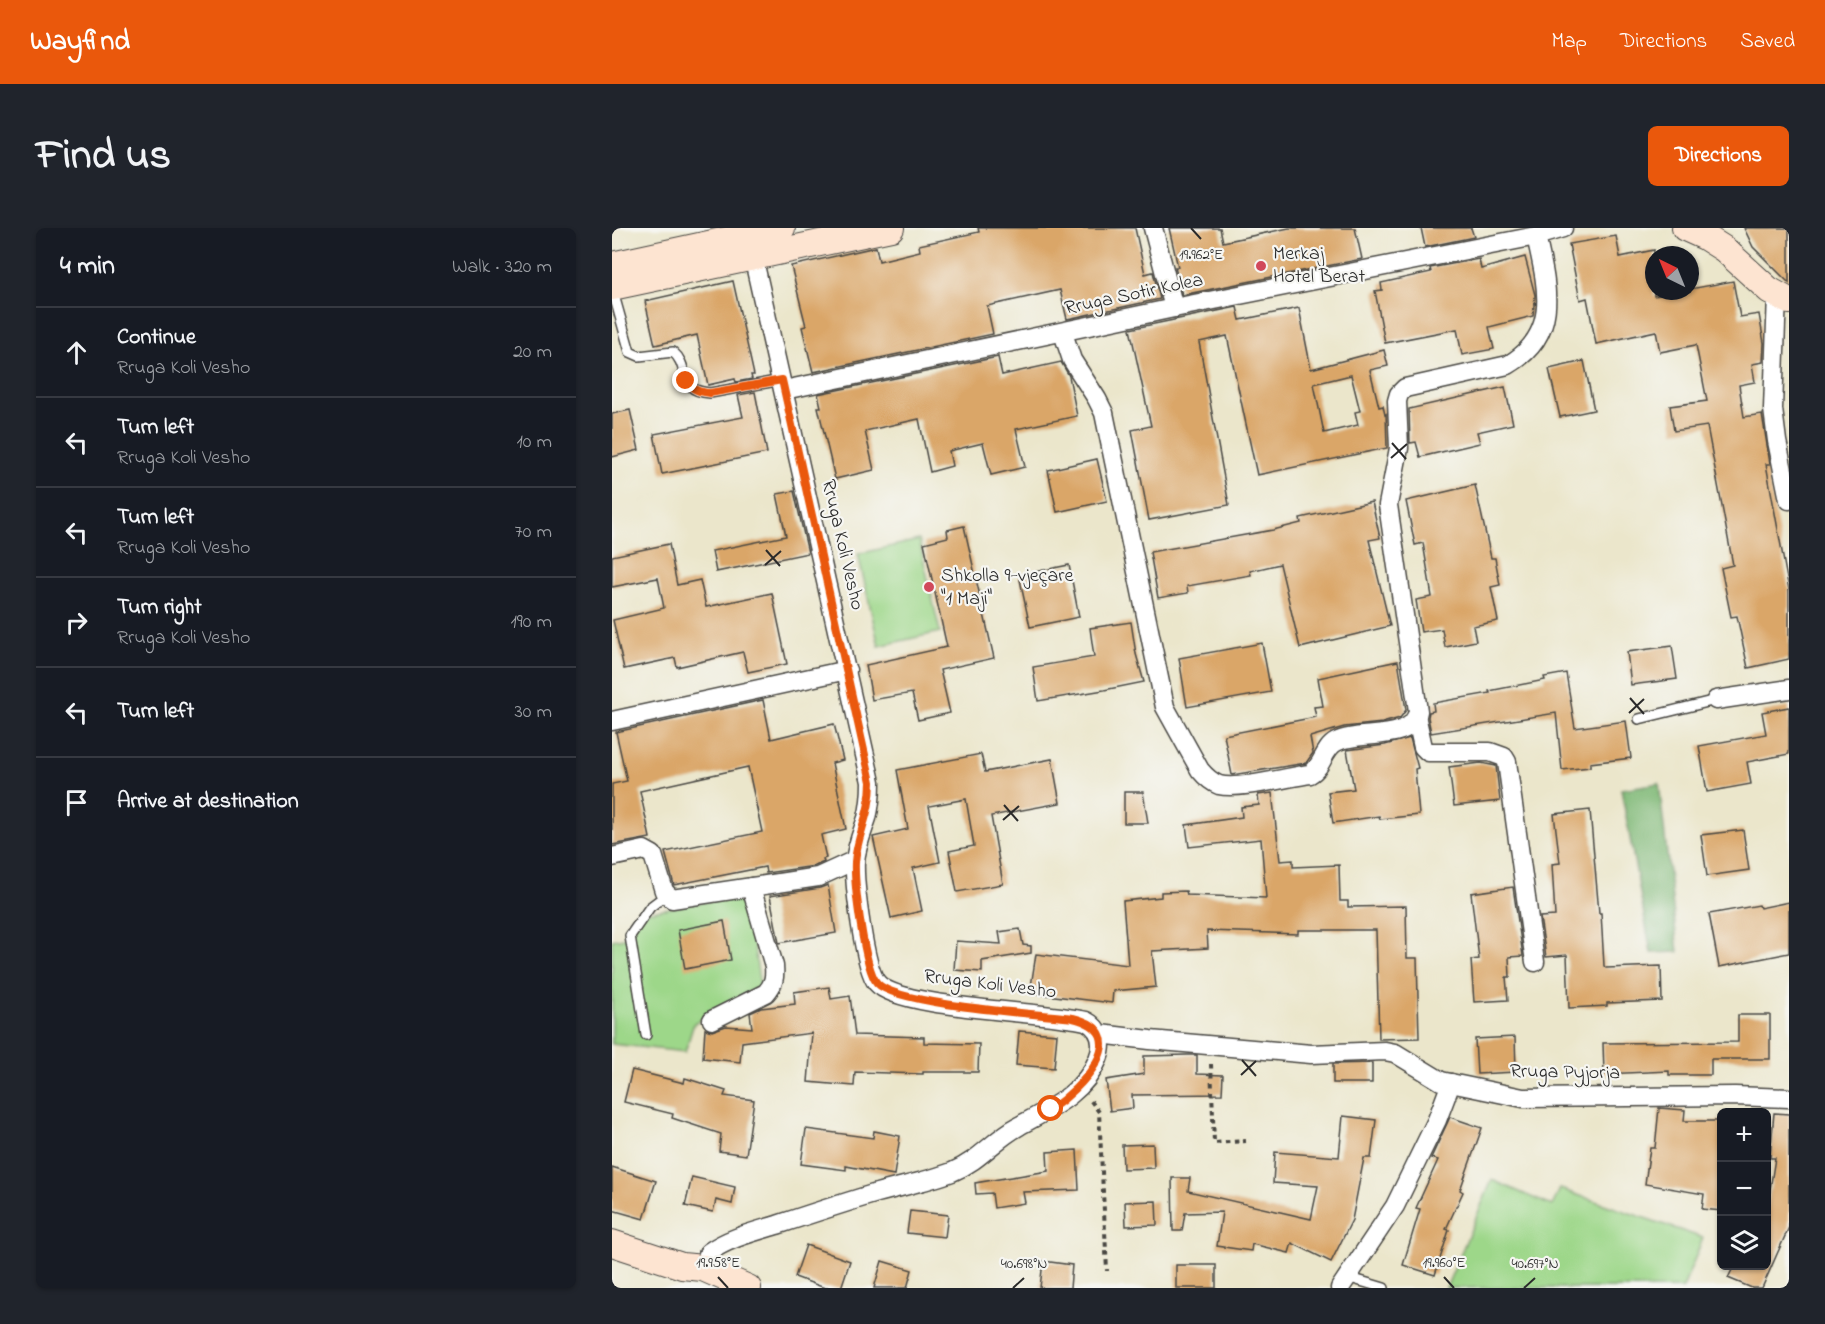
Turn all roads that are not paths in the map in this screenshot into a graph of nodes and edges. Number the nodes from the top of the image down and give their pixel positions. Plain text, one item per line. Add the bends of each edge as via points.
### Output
1 (782, 228) edge
2 (891, 228) edge
3 (1153, 228) edge
4 (1563, 228) edge
5 (1685, 228) edge
6 (1536, 236) junction
7 (753, 256) junction
8 (612, 265) edge
9 (612, 287) edge
10 (1783, 298) edge
11 (1174, 308) junction
12 (1063, 333) junction
13 (783, 385) junction
14 (1789, 500) edge
15 (847, 670) junction
16 (1789, 689) edge
17 (1716, 700) joint
18 (1639, 719) dead end
19 (1417, 720) junction
20 (612, 721) edge
21 (612, 857) edge
22 (855, 860) junction
23 (751, 887) junction
24 (666, 895) junction
25 (1535, 962) dead end
26 (712, 1020) dead end
27 (1100, 1034) junction
28 (645, 1035) dead end
29 (1450, 1083) junction
30 (1789, 1098) edge
31 (612, 1242) edge
32 (704, 1268) junction
33 (1343, 1282) edge
34 (748, 1288) edge
35 (1383, 1288) edge

1 - 8 street
2 - 7 street
3 - 11 street
4 - 6 street, Rruga Sotir Kolea
5 - 10 street via 1724,249
6 - 11 street, Rruga Sotir Kolea
6 - 19 street via 1548,301 1539,334 1530,348 1508,365 1405,388 1397,401 1399,448 1388,505
7 - 9 street
7 - 13 street, Rruga Koli Vesho
9 - 13 lane via 630,352 639,356 673,352 692,388 710,393
10 - 14 street via 1773,409
11 - 12 street, Rruga Sotir Kolea
12 - 13 street, Rruga Sotir Kolea
12 - 19 street via 1072,360 1104,413 1165,707 1205,776 1228,786 1310,774 1337,741 1406,729
13 - 15 street, Rruga Koli Vesho
15 - 20 street
15 - 22 street, Rruga Koli Vesho via 871,782 871,799
16 - 17 street
17 - 18 lane
19 - 25 street via 1423,747 1428,752 1498,753 1507,762
21 - 24 street via 644,850 653,855
22 - 23 street via 818,877
22 - 27 street, Rruga Koli Vesho via 862,929 871,970 880,986 925,1001 1073,1018 1092,1024
23 - 24 street via 672,899
23 - 26 street via 774,966 772,986 766,993
24 - 28 lane via 650,907 630,936
27 - 29 street, Rruga Pyjorja via 1311,1054 1385,1051
27 - 32 street via 1098,1059 1080,1086 963,1167 731,1240 710,1252
29 - 30 street, Rruga Pyjorja via 1536,1099
29 - 33 street via 1437,1120 1395,1206
31 - 32 street via 682,1266
32 - 34 street
33 - 35 lane

